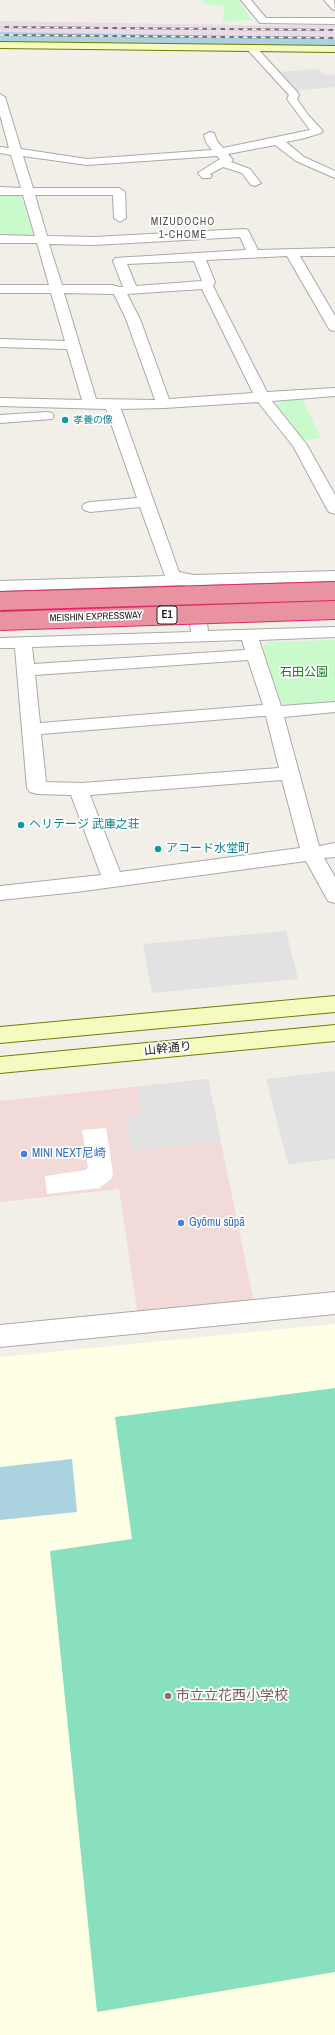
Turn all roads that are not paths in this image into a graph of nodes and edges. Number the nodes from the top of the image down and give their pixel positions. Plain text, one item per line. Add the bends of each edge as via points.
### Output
1 (246, 0) edge
2 (329, 0) edge
3 (335, 7) edge
4 (335, 21) edge
5 (0, 45) edge
6 (252, 49) junction
7 (335, 49) edge
8 (0, 97) edge
9 (2, 111) edge
10 (328, 126) dead end
11 (314, 128) junction
12 (210, 135) dead end
13 (277, 141) junction
14 (0, 150) edge
15 (16, 151) junction
16 (221, 152) junction
17 (83, 161) junction
18 (224, 164) junction
19 (335, 175) edge
20 (206, 176) dead end
21 (255, 183) dead end
22 (0, 191) edge
23 (26, 191) junction
24 (82, 191) junction
25 (83, 204) dead end
26 (120, 218) dead end
27 (0, 239) edge
28 (40, 239) junction
29 (291, 252) junction
30 (335, 252) edge
31 (254, 254) junction
32 (198, 256) junction
33 (206, 284) junction
34 (0, 289) edge
35 (55, 290) junction
36 (125, 291) junction
37 (335, 327) edge
38 (0, 343) edge
39 (72, 344) junction
40 (335, 392) edge
41 (262, 397) junction
42 (0, 402) edge
43 (59, 404) junction
44 (164, 404) junction
45 (112, 405) junction
46 (0, 419) edge
47 (146, 502) junction
48 (90, 507) dead end
49 (335, 509) edge
50 (335, 576) edge
51 (193, 580) junction
52 (0, 586) edge
53 (335, 591) edge
54 (0, 602) edge
55 (335, 610) edge
56 (0, 620) edge
57 (335, 632) edge
58 (249, 635) junction
59 (200, 636) junction
60 (23, 642) junction
61 (0, 643) edge
62 (256, 654) junction
63 (25, 670) junction
64 (335, 708) edge
65 (274, 712) junction
66 (31, 729) junction
67 (290, 773) junction
68 (78, 789) junction
69 (335, 850) edge
70 (311, 852) junction
71 (113, 880) junction
72 (0, 893) edge
73 (335, 896) edge
74 (335, 1004) edge
75 (335, 1033) edge
76 (0, 1035) edge
77 (0, 1065) edge
78 (335, 1303) edge
79 (0, 1336) edge

1 - 4 street via 263,21
2 - 3 street
5 - 6 street
6 - 7 street
6 - 11 street via 294,95 292,99
8 - 9 street
9 - 15 street
10 - 11 street
11 - 13 street via 317,131 314,133
12 - 16 street via 212,142
13 - 16 street
13 - 19 street via 300,160
14 - 15 street
15 - 17 street
15 - 23 street
16 - 17 street
16 - 18 street via 227,160
17 - 24 street
18 - 20 street via 204,173
18 - 21 street via 246,171
22 - 23 street
23 - 24 street
23 - 28 street
24 - 25 street
24 - 26 street via 118,192
27 - 28 street
28 - 31 street via 94,241 244,232
28 - 35 street
29 - 30 street
29 - 31 street
29 - 37 street
31 - 32 street
32 - 33 street via 209,282
32 - 36 street via 119,261
33 - 36 street
33 - 41 street
34 - 35 street
35 - 36 street
35 - 39 street
36 - 44 street
38 - 39 street
39 - 45 street via 90,403
40 - 41 street
41 - 44 street
41 - 49 street via 300,445
42 - 43 street
43 - 45 street
43 - 46 street via 48,416
44 - 45 street
45 - 47 street
47 - 48 street
47 - 51 street via 172,575
50 - 51 street
51 - 52 street
51 - 59 street
53 - 54 highway, MEISHIN EXPRESSWAY / E1, bridge
55 - 56 highway, MEISHIN EXPRESSWAY / E1, bridge
57 - 58 street
58 - 59 street
58 - 62 street
59 - 60 street
60 - 61 street
60 - 63 street
62 - 63 street
62 - 65 street
63 - 66 street
64 - 65 street
65 - 66 street via 263,710
65 - 67 street
66 - 68 street via 37,788
67 - 68 street
67 - 70 street
68 - 71 street
69 - 70 street
70 - 71 street
70 - 73 street
71 - 72 street
74 - 76 street
75 - 77 street, 山幹通り
78 - 79 street

